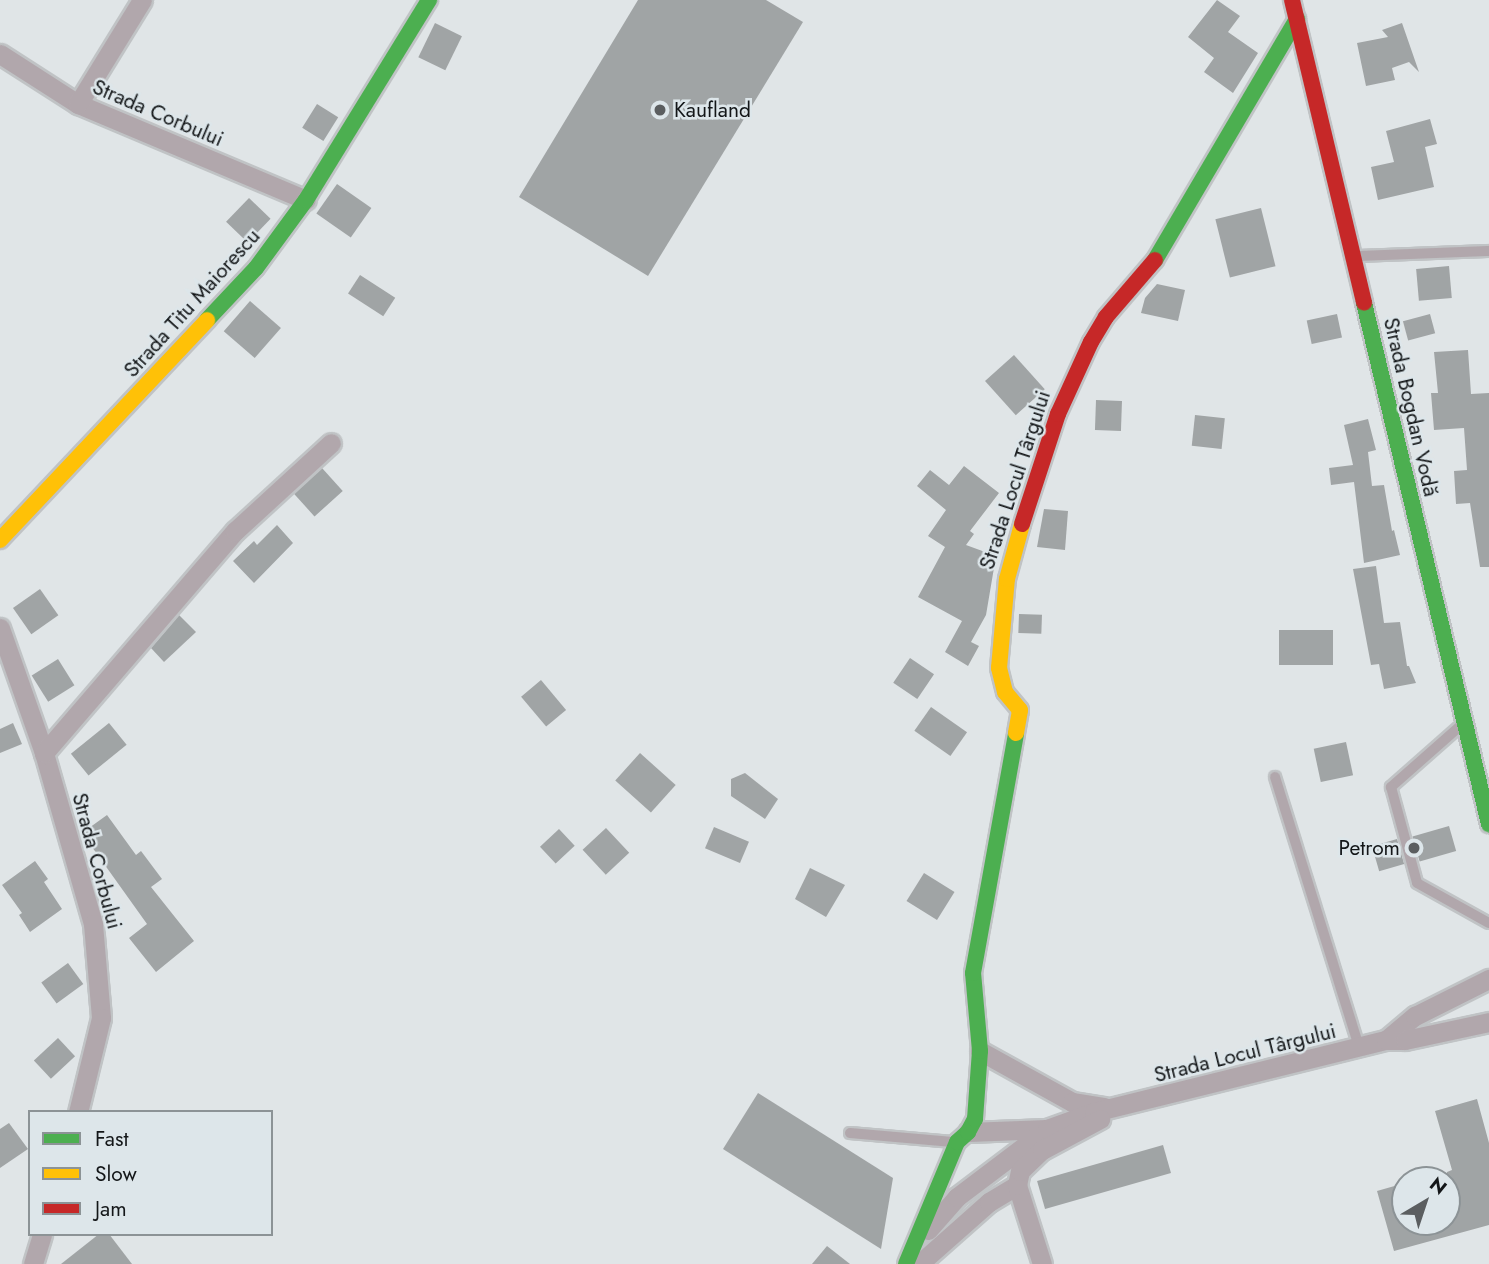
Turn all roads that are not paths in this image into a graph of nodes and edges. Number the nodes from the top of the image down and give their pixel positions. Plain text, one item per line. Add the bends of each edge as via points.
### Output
1 (142, 0) edge
2 (429, 0) edge
3 (1292, 0) edge
4 (1297, 19) junction
5 (0, 54) edge
6 (78, 104) junction
7 (306, 200) junction
8 (1489, 251) edge
9 (1353, 256) junction
10 (331, 443) dead end
11 (0, 540) edge
12 (0, 628) edge
13 (1465, 722) junction
14 (44, 752) junction
15 (1275, 777) dead end
16 (1489, 824) edge
17 (1489, 923) edge
18 (1489, 979) edge
19 (1489, 1022) edge
20 (1386, 1040) junction
21 (1359, 1047) junction
22 (980, 1051) junction
23 (1116, 1109) junction
24 (78, 1110) edge
25 (1047, 1129) junction
26 (850, 1133) dead end
27 (963, 1137) junction
28 (1005, 1161) junction
29 (1017, 1185) junction
30 (989, 1202) junction
31 (41, 1236) edge
32 (33, 1264) edge
33 (906, 1264) edge
34 (919, 1264) edge
35 (1042, 1264) edge

1 - 6 street
2 - 7 street, Strada Titu Maiorescu
3 - 4 street, Strada Bogdan Vodă
4 - 9 street, Strada Bogdan Vodă
4 - 22 street, Strada Locul Târgului via 1164,250 1106,317 1091,342 1058,414 1028,504 1007,579 1001,625 999,668 1005,692 1020,710 973,973
5 - 6 street, Strada Corbului
6 - 7 street, Strada Corbului
7 - 11 street, Strada Titu Maiorescu via 256,268
8 - 9 lane
9 - 13 street, Strada Bogdan Vodă
10 - 14 street via 236,531
12 - 14 street, Strada Corbului
13 - 16 street, Strada Bogdan Vodă
13 - 17 lane via 1391,786 1417,883
14 - 24 street, Strada Corbului via 93,924 101,1018
15 - 21 lane
18 - 20 street, Strada Locul Târgului via 1415,1016
19 - 20 street, Strada Locul Târgului
20 - 21 street, Strada Locul Târgului
21 - 23 street, Strada Locul Târgului
22 - 23 street, Strada Locul Târgului via 1072,1102
22 - 27 street, Strada Locul Târgului via 975,1119
23 - 25 street, Strada Locul Târgului
23 - 29 street, Strada Locul Târgului via 1042,1150 1024,1164
25 - 27 street, Strada Locul Târgului
25 - 28 street, Strada Locul Târgului
26 - 27 lane
27 - 33 street, Strada Locul Târgului
28 - 30 street, Strada Locul Târgului
28 - 33 street, Strada Locul Târgului via 938,1216
29 - 30 street, Strada Locul Târgului
29 - 35 street
30 - 34 street, Strada Locul Târgului
31 - 32 street

